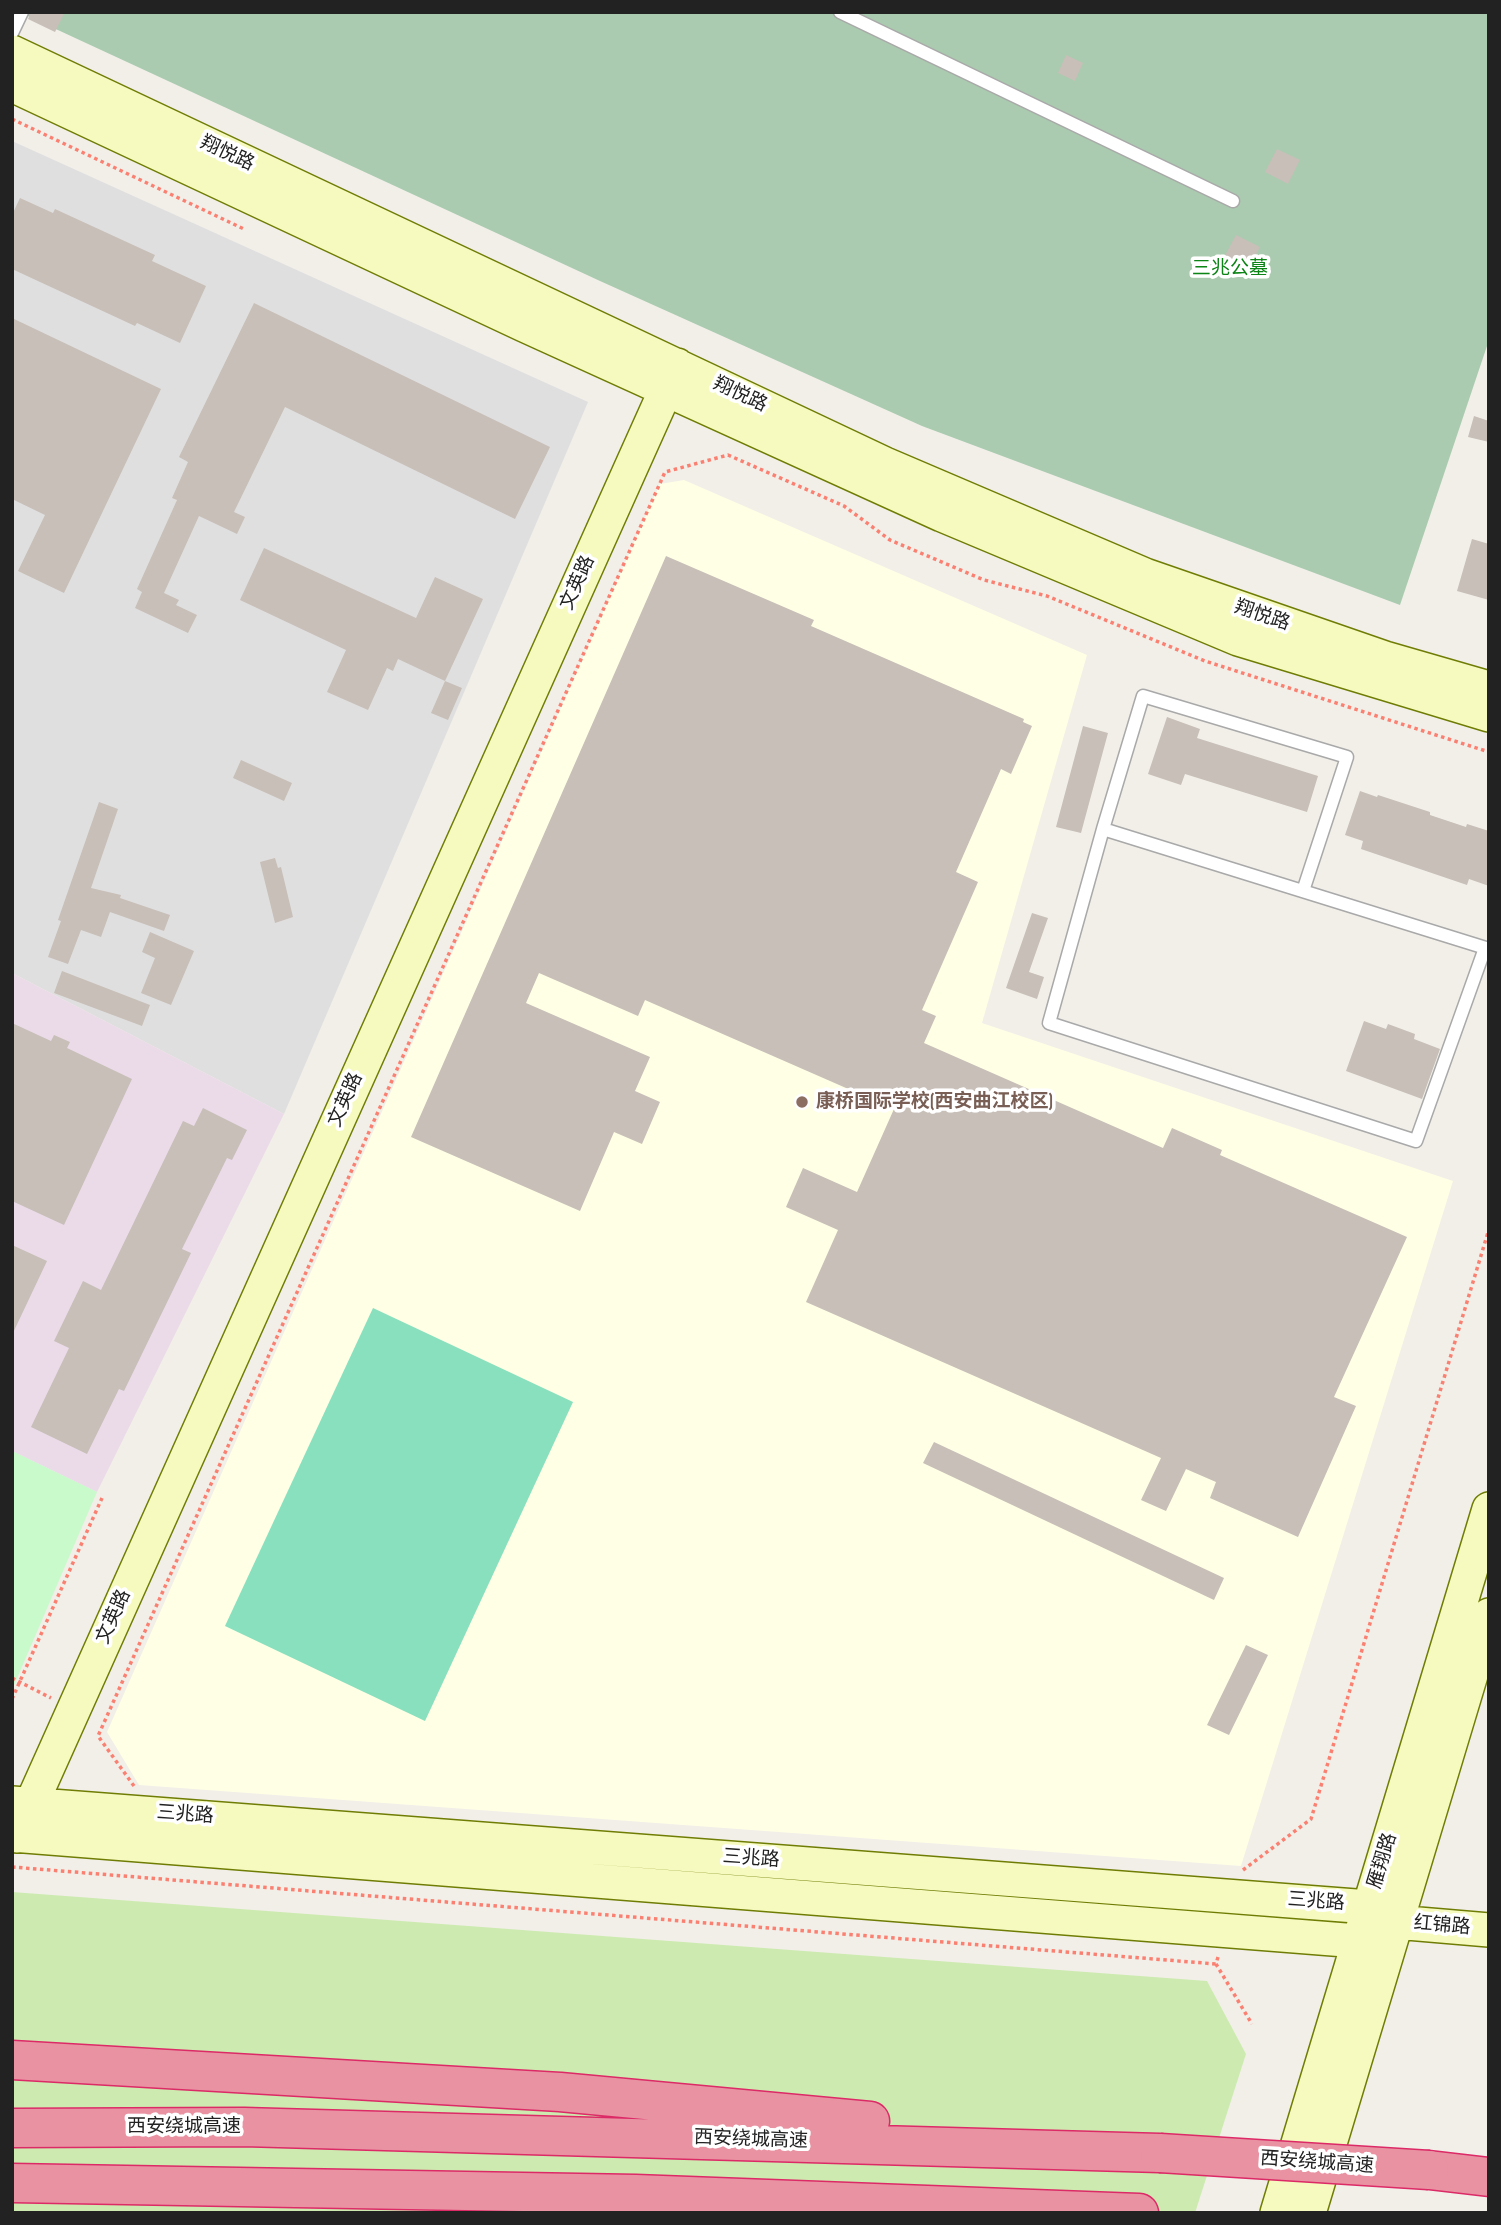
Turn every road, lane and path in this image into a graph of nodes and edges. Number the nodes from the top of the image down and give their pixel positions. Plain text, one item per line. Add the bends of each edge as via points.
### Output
1 (22, 12) edge
2 (840, 12) edge
3 (12, 33) edge
4 (12, 52) edge
5 (12, 85) edge
6 (12, 119) edge
7 (1233, 201) dead end
8 (244, 229) dead end
9 (662, 373) junction
10 (1489, 688) edge
11 (1489, 715) edge
12 (1489, 752) edge
13 (1103, 829) junction
14 (1303, 891) junction
15 (1487, 948) edge
16 (1489, 1229) edge
17 (102, 1498) dead end
18 (1489, 1509) edge
19 (1489, 1615) edge
20 (12, 1678) edge
21 (20, 1682) junction
22 (12, 1699) edge
23 (54, 1700) junction
24 (137, 1790) dead end
25 (18, 1800) edge
26 (14, 1846) edge
27 (1242, 1871) dead end
28 (1382, 1914) junction
29 (1489, 1930) edge
30 (1358, 1941) junction
31 (1216, 1964) dead end
32 (12, 2058) edge
33 (12, 2128) edge
34 (1155, 2152) junction
35 (1489, 2177) edge
36 (12, 2183) edge
37 (400, 2189) junction
38 (12, 2204) edge
39 (1139, 2213) edge
40 (1277, 2213) edge
41 (1309, 2213) edge

1 - 3 lane
2 - 7 lane
4 - 9 street, 翔悦路
5 - 9 street, 翔悦路
6 - 8 path
9 - 10 street, 翔悦路 via 1145,575 1385,658
9 - 11 street, 翔悦路 via 942,515 1238,639
9 - 23 street, 文英路
9 - 25 street, 文英路
12 - 24 path via 1205,660 1047,596 984,580 890,540 844,506 728,455 665,472 98,1736
13 - 14 lane
13 - 14 lane via 1143,696 1347,757
13 - 15 lane via 1049,1023 1416,1141
14 - 15 lane
16 - 27 path via 1311,1819
17 - 21 path
18 - 28 street, 雁翔路
19 - 28 street, 雁翔路
20 - 21 path
21 - 22 path
21 - 23 path
23 - 25 street, 文英路
25 - 26 street, 文英路
25 - 28 street, 三兆路
26 - 30 street, 三兆路
26 - 31 path
28 - 29 street, 红锦路
28 - 30 street
28 - 41 street, 雁翔路
30 - 40 street
32 - 34 highway via 560,2092
33 - 34 highway, 西安绕城高速 via 244,2127
34 - 35 highway, 西安绕城高速, bridge
36 - 37 highway
37 - 38 highway
37 - 39 highway

